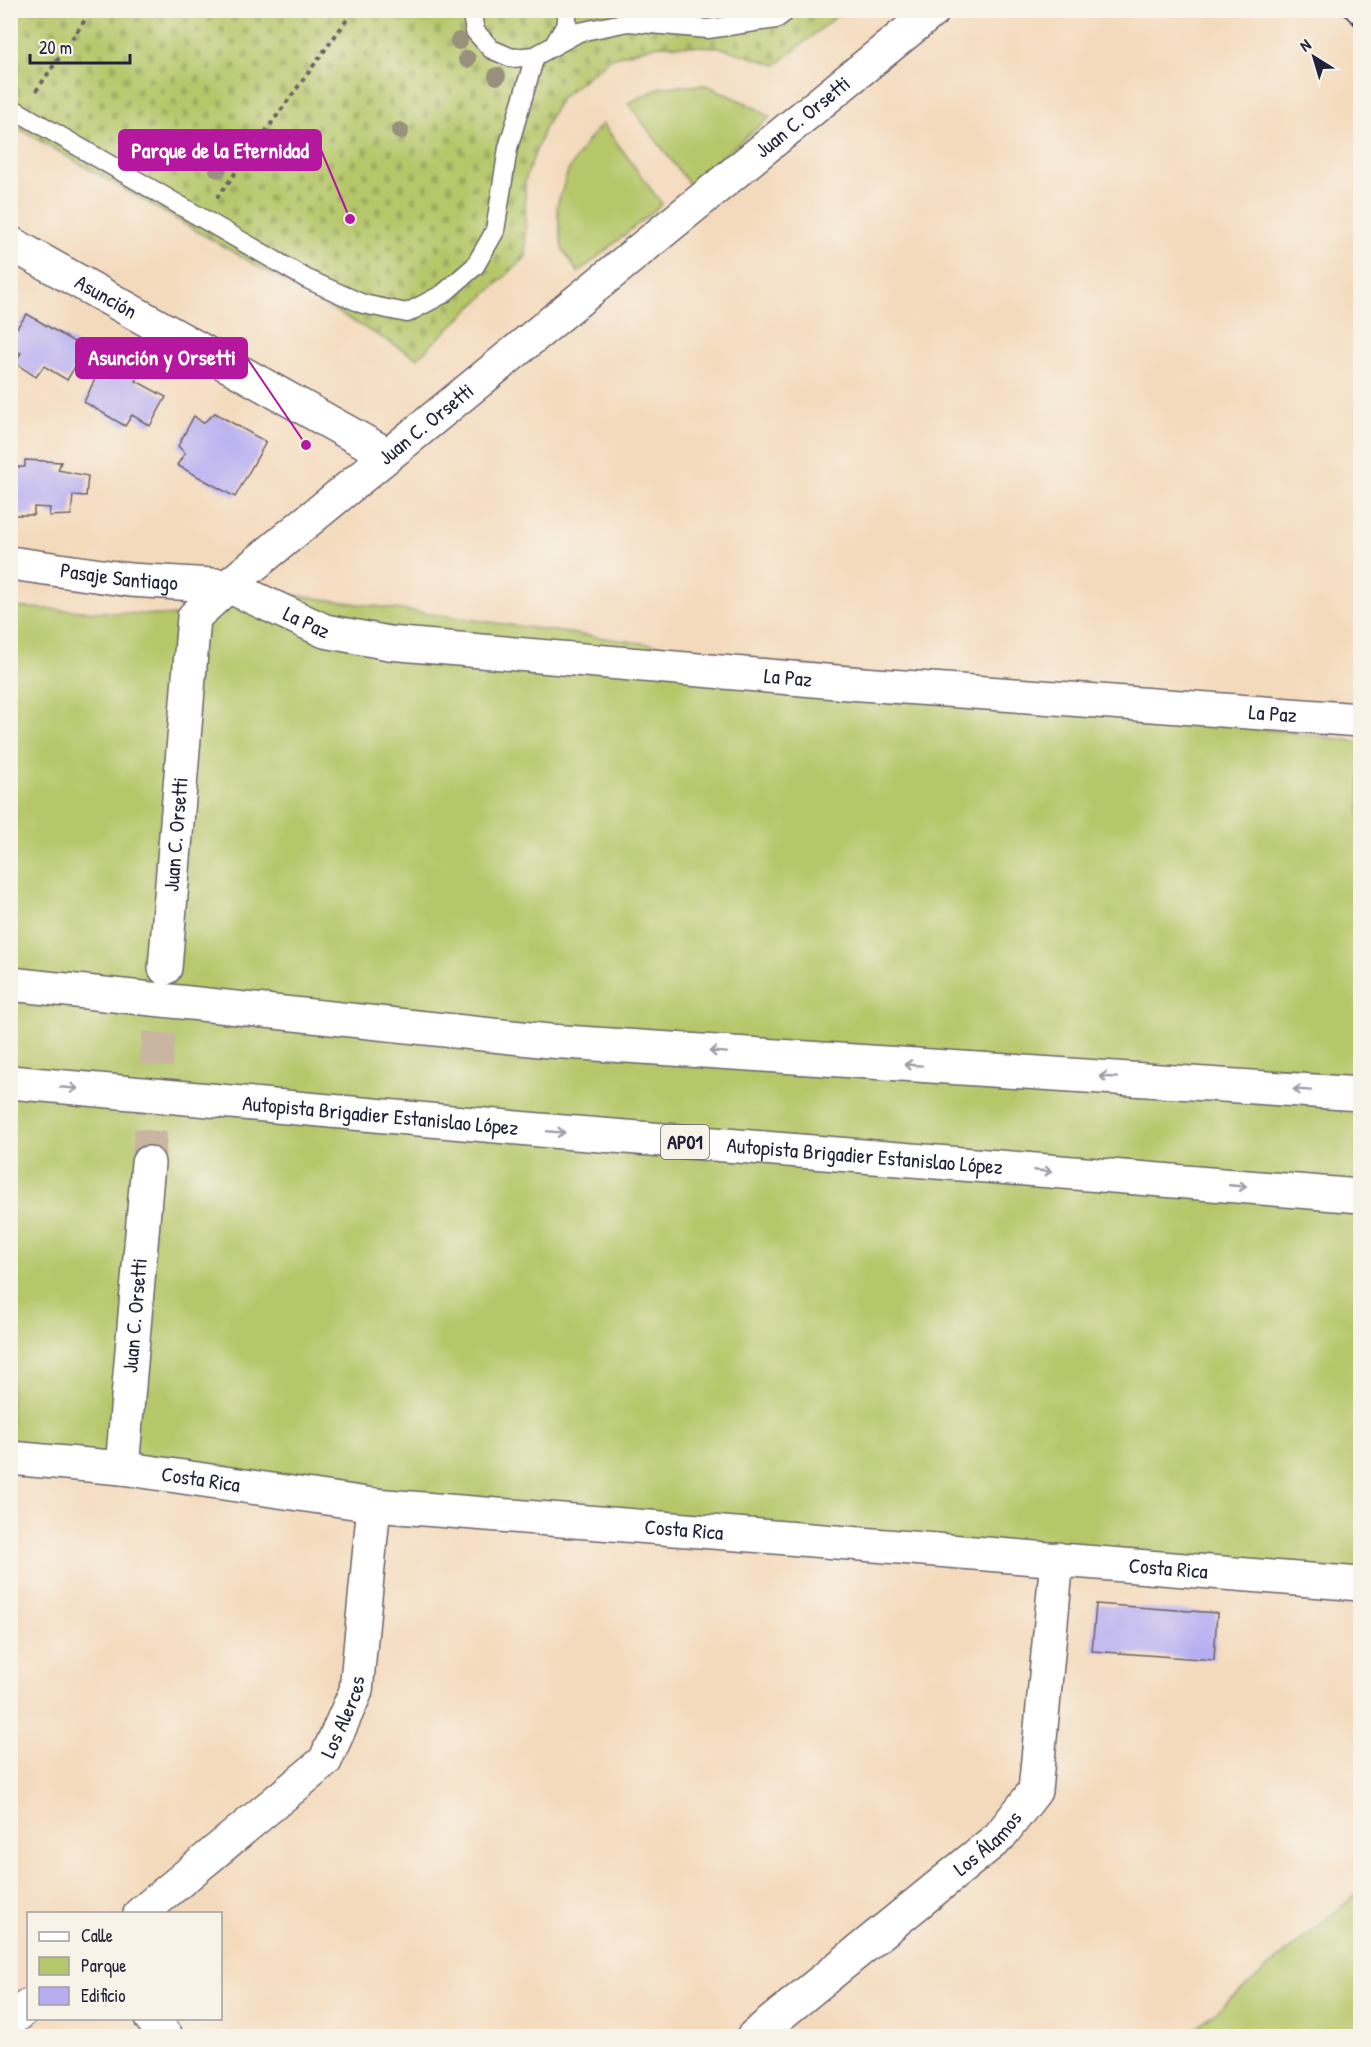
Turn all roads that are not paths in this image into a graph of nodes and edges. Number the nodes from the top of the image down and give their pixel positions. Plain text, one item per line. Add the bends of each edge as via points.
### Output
1 (471, 10) edge
2 (567, 10) edge
3 (788, 10) edge
4 (934, 10) edge
5 (555, 44) junction
6 (535, 56) junction
7 (16, 110) edge
8 (10, 243) edge
9 (388, 455) junction
10 (10, 563) edge
11 (228, 586) junction
12 (1360, 720) edge
13 (165, 968) tunnel mouth
14 (10, 984) edge
15 (10, 1082) edge
16 (1360, 1094) edge
17 (148, 1163) tunnel mouth
18 (1360, 1196) edge
19 (10, 1458) edge
20 (122, 1468) junction
21 (374, 1504) junction
22 (1057, 1559) junction
23 (1360, 1584) edge
24 (142, 1912) edge
25 (27, 2007) edge
26 (152, 2020) edge
27 (10, 2021) edge
28 (166, 2037) edge
29 (754, 2037) edge

1 - 6 lane via 475,31 490,49 512,58
2 - 5 lane via 567,23
3 - 5 lane via 776,19 708,29 628,22 579,32
4 - 9 main road, Juan C. Orsetti
5 - 6 lane
6 - 7 lane via 508,148 495,231 475,266 443,294 407,313 363,304 308,279
8 - 9 main road, Asunción
9 - 11 main road, Juan C. Orsetti
10 - 11 main road, Pasaje Santiago via 129,580
11 - 12 main road, La Paz via 325,631 389,643 836,682
11 - 13 main road, Juan C. Orsetti via 194,617
16 -> 14 main road via 549,1041
15 -> 18 main road, Autopista Brigadier Estanislao López / AP01 via 551,1131
17 - 20 main road, Juan C. Orsetti
19 - 20 main road, Costa Rica
20 - 21 main road, Costa Rica
21 - 22 main road, Costa Rica
21 - 24 main road, Los Alerces via 356,1691 325,1761
22 - 23 main road, Costa Rica
22 - 29 main road, Los Álamos via 1035,1791 999,1837
25 - 27 main road
26 - 28 main road

